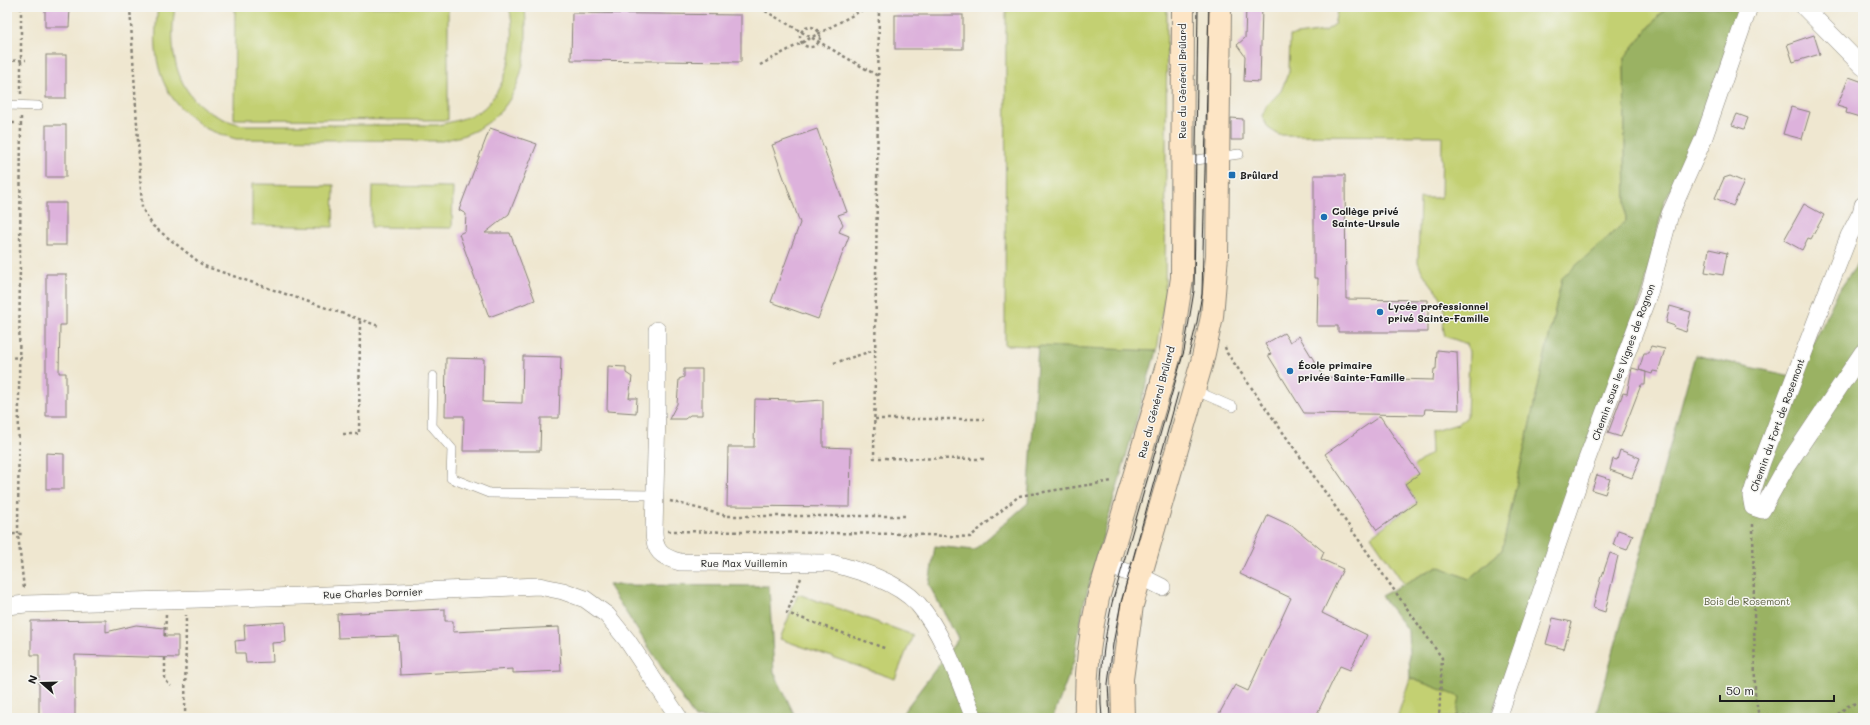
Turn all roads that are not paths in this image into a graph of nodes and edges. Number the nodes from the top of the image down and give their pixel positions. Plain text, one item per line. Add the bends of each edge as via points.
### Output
1 (1182, 7) edge
2 (1220, 7) edge
3 (1749, 7) edge
4 (1804, 7) edge
5 (1863, 67) edge
6 (7, 105) edge
7 (38, 106) dead end
8 (1239, 154) dead end
9 (1218, 157) junction
10 (1182, 162) junction
11 (1863, 205) edge
12 (657, 330) dead end
13 (1863, 352) edge
14 (434, 376) dead end
15 (1194, 390) junction
16 (1233, 407) dead end
17 (661, 498) junction
18 (1108, 566) junction
19 (1140, 576) junction
20 (1162, 587) dead end
21 (7, 606) edge
22 (1498, 717) edge
23 (679, 718) edge
24 (974, 718) edge
25 (1086, 718) edge
26 (1123, 718) edge

1 - 10 main road, Rue du Général Brûlard
2 - 9 main road
3 - 22 street, Chemin sous les Vignes de Rognon via 1702,140 1670,214 1649,293 1584,467
4 - 5 street
6 - 7 lane
8 - 9 lane
9 - 10 lane
9 - 15 main road via 1216,284 1212,317
10 - 18 main road, Rue du Général Brûlard via 1182,278 1170,355
11 - 13 street, Chemin du Fort de Rosemont via 1829,285 1762,462 1751,496 1753,507 1762,510 1786,467
12 - 17 street, Rue Max Vuillemin
14 - 17 lane via 432,426 452,449 452,478 489,493
15 - 16 lane
15 - 19 main road
17 - 24 street, Rue Max Vuillemin via 654,543 662,555 670,560 830,563 881,579 899,590 917,603 935,628
18 - 19 street
18 - 25 main road, Rue du Général Brûlard via 1091,629 1085,679
19 - 20 street
19 - 26 main road via 1124,652
21 - 23 street, Rue Charles Dornier via 539,586 585,599 607,615 627,640

